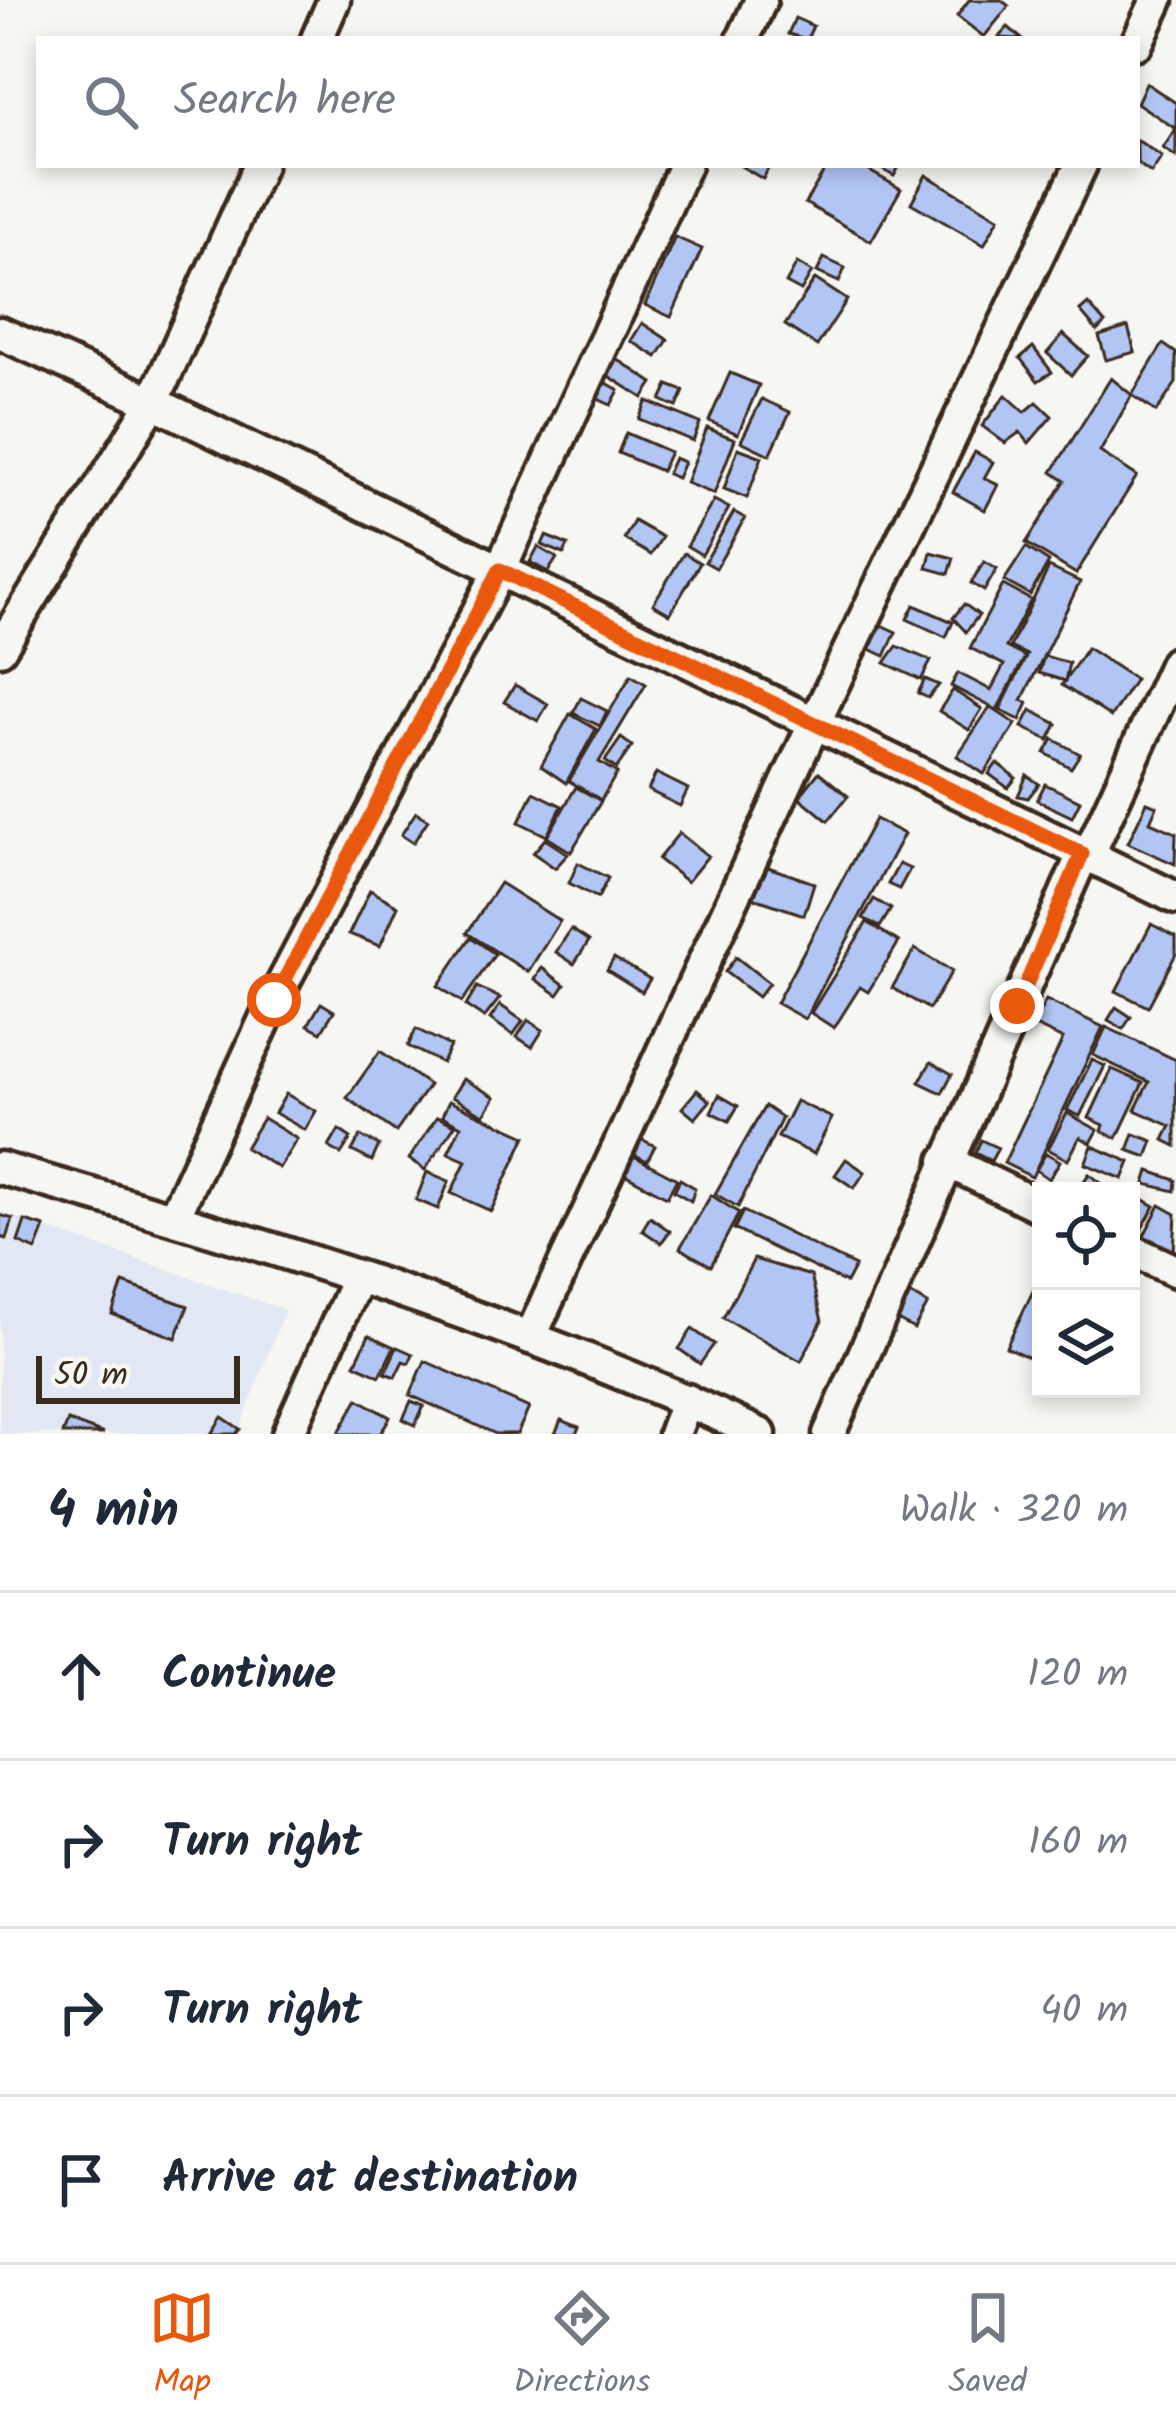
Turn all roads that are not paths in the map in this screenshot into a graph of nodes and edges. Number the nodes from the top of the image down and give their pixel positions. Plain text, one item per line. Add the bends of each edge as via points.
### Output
1 (334, 0) edge
2 (761, 0) edge
3 (1157, 0) edge
4 (318, 36) edge
5 (744, 36) edge
6 (1140, 37) edge
7 (259, 168) edge
8 (685, 168) edge
9 (1080, 168) edge
10 (0, 334) edge
11 (153, 402) junction
12 (500, 570) junction
13 (0, 649) edge
14 (1176, 663) edge
15 (814, 724) junction
16 (1082, 854) junction
17 (1176, 898) edge
18 (946, 1161) junction
19 (0, 1168) edge
20 (1032, 1203) edge
21 (173, 1217) junction
22 (1140, 1254) edge
23 (1176, 1271) edge
24 (357, 1279) junction
25 (530, 1338) junction
26 (687, 1400) junction
27 (288, 1434) edge
28 (674, 1434) edge
29 (760, 1434) edge
30 (829, 1434) edge

1 - 4 street
2 - 5 street
3 - 6 street
7 - 11 street
8 - 12 street
9 - 15 street
10 - 11 street
11 - 12 street
11 - 13 street
12 - 15 street
12 - 21 street via 274,1000
14 - 16 street via 1088,856
15 - 16 street
15 - 25 street
16 - 17 street
16 - 18 street
18 - 20 street
18 - 30 street
19 - 21 street
21 - 24 street
22 - 23 street
24 - 25 street
24 - 27 street
25 - 26 street
26 - 28 street
26 - 29 street

